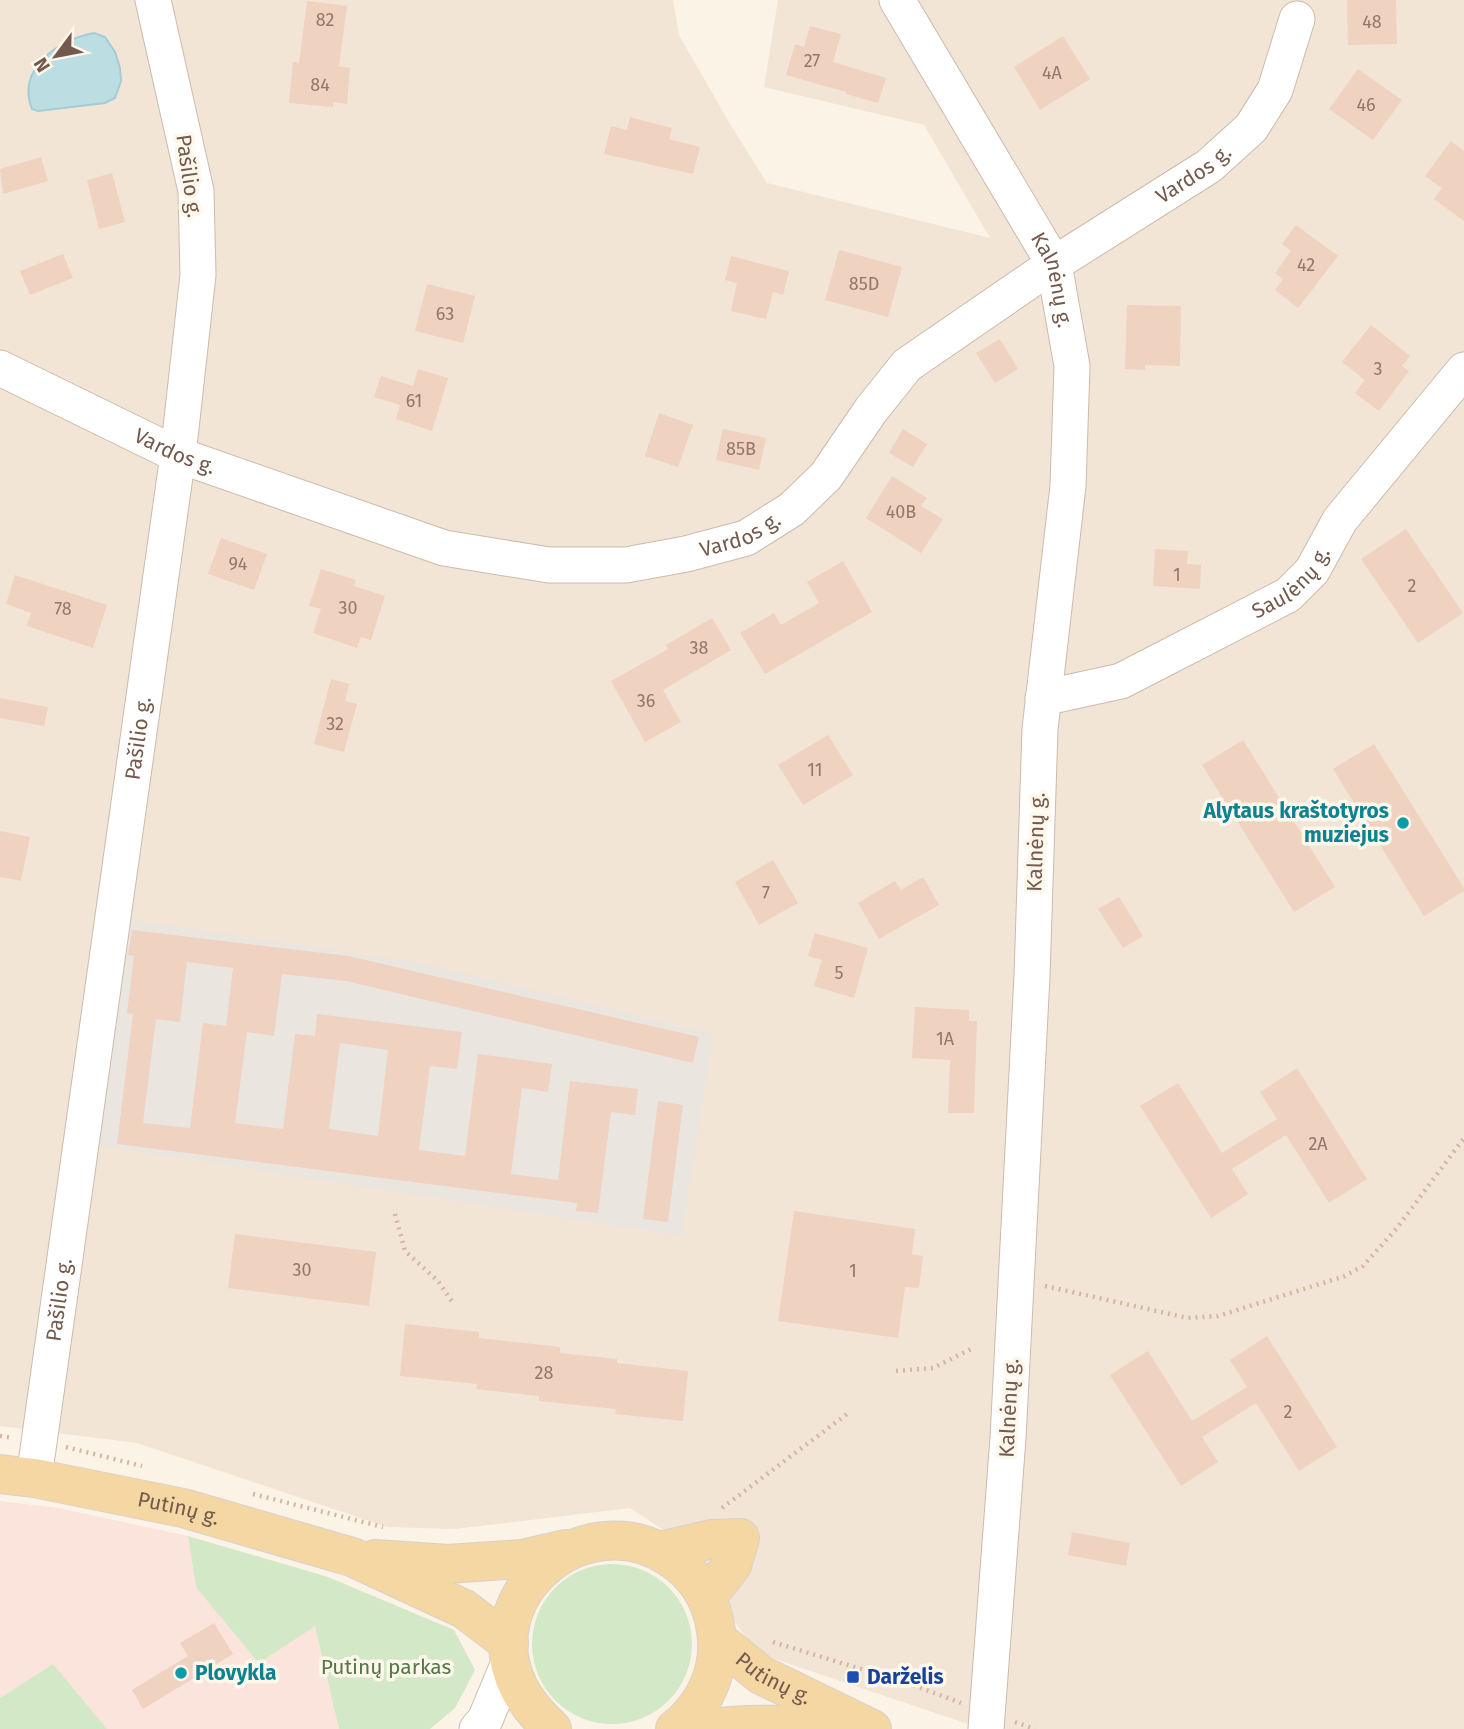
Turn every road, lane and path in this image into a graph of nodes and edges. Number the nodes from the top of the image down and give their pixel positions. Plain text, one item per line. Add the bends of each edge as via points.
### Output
1 (153, 0) edge
2 (897, 0) edge
3 (1297, 19) dead end
4 (1054, 264) junction
5 (0, 368) edge
6 (1464, 370) edge
7 (178, 455) junction
8 (1043, 698) junction
9 (1464, 1138) edge
10 (394, 1214) dead end
11 (1016, 1280) junction
12 (453, 1303) dead end
13 (975, 1347) dead end
14 (896, 1371) dead end
15 (847, 1414) dead end
16 (0, 1436) edge
17 (39, 1440) junction
18 (149, 1468) dead end
19 (17, 1476) edge
20 (251, 1493) dead end
21 (717, 1512) dead end
22 (387, 1527) dead end
23 (574, 1548) junction
24 (660, 1551) junction
25 (352, 1557) junction
26 (707, 1597) junction
27 (718, 1640) junction
28 (777, 1645) dead end
29 (510, 1652) junction
30 (986, 1721) edge
31 (477, 1729) edge
32 (552, 1729) edge
33 (675, 1729) edge
34 (701, 1729) edge
35 (847, 1729) edge
36 (872, 1729) edge
37 (1035, 1729) edge

1 - 7 street, Pašilio g. via 195,191 198,275
2 - 4 street, Kalnėnų g.
3 - 4 street, Vardos g. via 1275,90 1251,128 1209,166
4 - 7 street, Vardos g. via 906,365 825,477 792,509 746,538 686,554 626,565 549,565 444,548
4 - 8 street, Kalnėnų g. via 1072,366 1068,486
5 - 7 street, Vardos g.
6 - 8 street, Saulėnų g. via 1340,520 1312,571 1288,594 1121,681
7 - 17 street, Pašilio g.
8 - 11 street, Kalnėnų g.
9 - 11 path via 1396,1228 1363,1265 1345,1276 1218,1316 1188,1318
10 - 12 path via 405,1251
11 - 30 street, Kalnėnų g.
13 - 14 path via 933,1368
15 - 21 path
16 - 17 path
17 - 18 path
17 - 19 street, Pašilio g.
19 - 25 main road, Putinų g. via 183,1508
20 - 22 path
23 - 24 main road, Putinų g. via 617,1540
23 - 25 main road, Putinų g. via 522,1559 448,1564
23 - 29 main road via 556,1557 527,1586 511,1623
24 - 26 main road via 695,1578
24 - 26 main road via 712,1539 740,1538 732,1565
25 - 29 main road, Putinų g. via 464,1609
26 - 27 main road
27 - 33 main road via 706,1693
27 - 36 main road, Putinų g. via 761,1675
28 - 30 path via 913,1685
29 - 31 street via 485,1720
29 - 32 main road via 517,1686 532,1710
30 - 37 path
34 - 35 main road, Putinų g. via 738,1724

